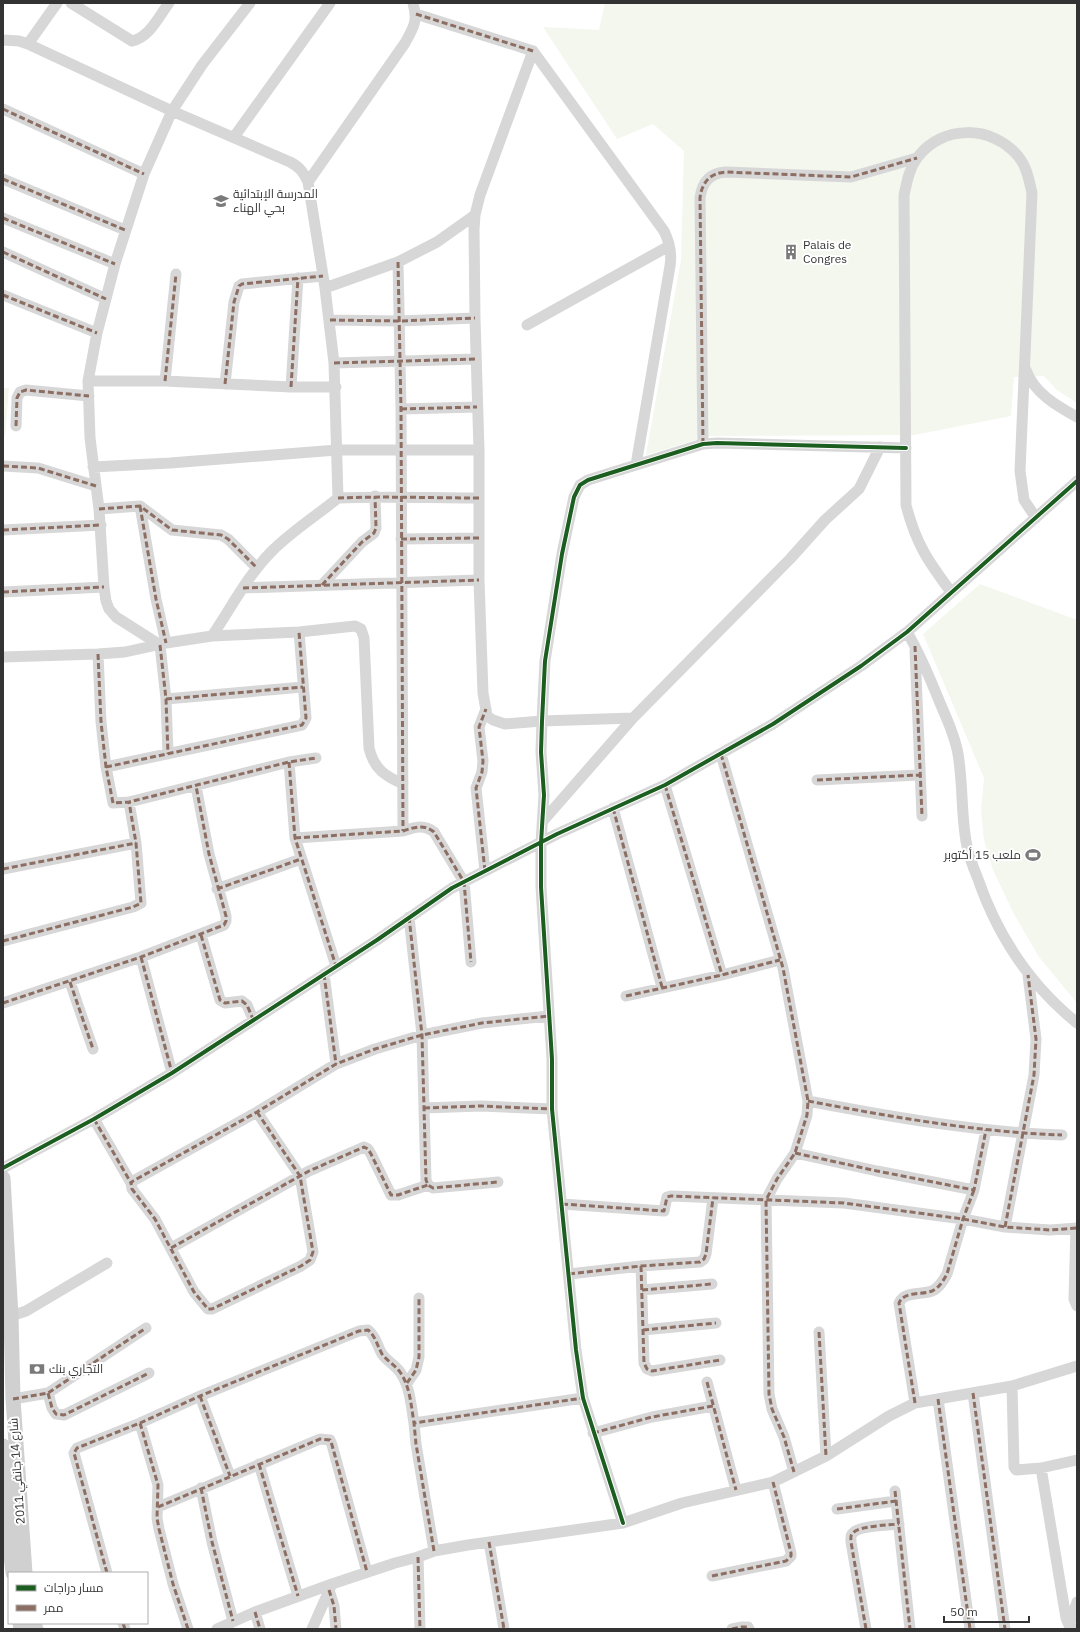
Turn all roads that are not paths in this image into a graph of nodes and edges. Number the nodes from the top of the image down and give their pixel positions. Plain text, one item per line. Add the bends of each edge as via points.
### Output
1 (57, 3) edge
2 (71, 3) edge
3 (169, 3) edge
4 (250, 3) edge
5 (330, 3) edge
6 (412, 3) edge
7 (416, 14) junction
8 (3, 40) edge
9 (28, 44) junction
10 (533, 51) junction
11 (3, 109) edge
12 (172, 111) junction
13 (234, 138) junction
14 (917, 158) junction
15 (144, 174) junction
16 (3, 179) edge
17 (308, 182) junction
18 (475, 215) junction
19 (3, 218) edge
20 (125, 230) junction
21 (670, 246) junction
22 (3, 252) edge
23 (398, 262) junction
24 (115, 264) junction
25 (176, 274) dead end
26 (323, 276) junction
27 (298, 278) junction
28 (325, 288) junction
29 (3, 295) edge
30 (106, 299) junction
31 (475, 318) junction
32 (330, 320) junction
33 (400, 321) junction
34 (527, 325) dead end
35 (97, 333) junction
36 (476, 359) junction
37 (399, 362) junction
38 (334, 363) junction
39 (1024, 367) junction
40 (88, 381) junction
41 (165, 381) junction
42 (225, 384) junction
43 (336, 386) junction
44 (291, 387) junction
45 (89, 396) junction
46 (477, 407) junction
47 (401, 409) junction
48 (1077, 418) edge
49 (16, 426) dead end
50 (703, 444) junction
51 (880, 447) junction
52 (906, 448) junction
53 (401, 449) junction
54 (338, 450) junction
55 (479, 450) junction
56 (636, 465) junction
57 (3, 466) edge
58 (93, 467) junction
59 (1077, 481) edge
60 (96, 486) junction
61 (375, 496) junction
62 (338, 498) junction
63 (402, 498) junction
64 (479, 498) junction
65 (140, 506) junction
66 (99, 509) junction
67 (1036, 518) junction
68 (101, 525) junction
69 (3, 530) edge
70 (401, 538) junction
71 (479, 538) junction
72 (257, 568) junction
73 (479, 580) junction
74 (403, 581) junction
75 (322, 585) junction
76 (104, 587) junction
77 (243, 588) junction
78 (3, 592) edge
79 (951, 592) junction
80 (299, 632) junction
81 (907, 632) junction
82 (212, 636) junction
83 (163, 644) junction
84 (915, 646) junction
85 (98, 654) junction
86 (3, 657) edge
87 (303, 687) junction
88 (166, 698) junction
89 (486, 709) junction
90 (633, 718) junction
91 (542, 721) junction
92 (168, 754) junction
93 (720, 754) junction
94 (316, 758) dead end
95 (289, 762) junction
96 (106, 767) junction
97 (919, 775) junction
98 (817, 780) dead end
99 (403, 784) junction
100 (665, 785) junction
101 (196, 786) junction
102 (129, 802) junction
103 (612, 808) junction
104 (922, 816) dead end
105 (543, 821) junction
106 (403, 830) junction
107 (295, 838) junction
108 (542, 843) junction
109 (136, 844) junction
110 (301, 859) junction
111 (3, 868) edge
112 (485, 871) junction
113 (464, 882) junction
114 (217, 889) junction
115 (409, 917) junction
116 (201, 935) junction
117 (3, 941) edge
118 (141, 958) junction
119 (780, 960) junction
120 (471, 962) dead end
121 (336, 966) junction
122 (324, 974) junction
123 (722, 975) junction
124 (1028, 975) junction
125 (70, 982) junction
126 (662, 988) junction
127 (626, 996) dead end
128 (3, 1003) edge
129 (548, 1016) junction
130 (254, 1019) junction
131 (1077, 1024) edge
132 (422, 1035) junction
133 (93, 1049) dead end
134 (336, 1064) junction
135 (172, 1073) junction
136 (808, 1101) junction
137 (424, 1108) junction
138 (552, 1109) junction
139 (257, 1112) junction
140 (94, 1119) junction
141 (986, 1130) junction
142 (1022, 1134) junction
143 (1062, 1135) dead end
144 (795, 1153) junction
145 (3, 1168) edge
146 (300, 1176) junction
147 (3, 1178) edge
148 (498, 1182) dead end
149 (131, 1183) junction
150 (428, 1185) junction
151 (974, 1190) junction
152 (713, 1198) junction
153 (766, 1200) junction
154 (562, 1204) junction
155 (963, 1219) junction
156 (1005, 1227) junction
157 (1076, 1228) edge
158 (171, 1248) junction
159 (106, 1263) dead end
160 (641, 1266) junction
161 (569, 1274) junction
162 (712, 1284) dead end
163 (642, 1290) junction
164 (419, 1298) dead end
165 (1077, 1306) edge
166 (11, 1316) junction
167 (716, 1323) dead end
168 (146, 1328) dead end
169 (643, 1330) junction
170 (819, 1332) dead end
171 (720, 1360) dead end
172 (1077, 1366) edge
173 (149, 1373) dead end
174 (707, 1382) dead end
175 (407, 1383) junction
176 (1012, 1386) junction
177 (48, 1392) junction
178 (974, 1393) junction
179 (200, 1396) junction
180 (583, 1398) junction
181 (13, 1399) junction
182 (938, 1399) junction
183 (915, 1404) junction
184 (713, 1406) junction
185 (140, 1423) junction
186 (414, 1423) junction
187 (593, 1433) junction
188 (3, 1446) edge
189 (826, 1456) junction
190 (1077, 1460) edge
191 (259, 1464) junction
192 (1041, 1468) junction
193 (794, 1472) junction
194 (230, 1476) junction
195 (774, 1482) junction
196 (202, 1488) junction
197 (736, 1490) junction
198 (158, 1507) junction
199 (837, 1509) dead end
200 (623, 1523) junction
201 (899, 1524) junction
202 (489, 1542) junction
203 (434, 1551) junction
204 (418, 1557) junction
205 (13, 1572) edge
206 (25, 1572) edge
207 (107, 1572) edge
208 (367, 1572) junction
209 (712, 1576) dead end
210 (330, 1587) junction
211 (298, 1596) junction
212 (1077, 1602) edge
213 (255, 1612) junction
214 (233, 1621) junction
215 (1071, 1627) edge
216 (188, 1629) edge
217 (217, 1629) edge
218 (260, 1629) edge
219 (312, 1629) edge
220 (336, 1629) edge
221 (420, 1629) edge
222 (504, 1629) edge
223 (732, 1629) edge
224 (749, 1629) edge
225 (866, 1629) edge
226 (910, 1629) edge
227 (970, 1629) edge
228 (1005, 1629) edge

1 - 9 street
2 - 3 street via 132,41 145,36
4 - 12 street via 202,66
5 - 13 street
6 - 7 street
7 - 10 street
7 - 17 street via 405,43
8 - 9 street
9 - 12 street
10 - 18 street
10 - 21 street via 659,222
11 - 15 street
12 - 13 street
12 - 15 street
13 - 17 street via 296,165
14 - 39 street via 931,144 949,135 968,132 988,135 1005,143 1019,157 1028,174 1032,193
14 - 50 street via 851,177 720,172 706,180 700,198
14 - 52 street via 908,175 904,195
15 - 20 street
16 - 20 street
17 - 26 street
18 - 23 street via 437,242
18 - 31 street
19 - 24 street
20 - 24 street
21 - 34 street
21 - 56 street via 670,266
22 - 30 street
23 - 28 street
23 - 33 street
24 - 30 street
25 - 41 street
26 - 27 street
26 - 28 street
27 - 42 street via 239,286 234,302
27 - 44 street
28 - 32 street
29 - 35 street
30 - 35 street
31 - 33 street
31 - 36 street
32 - 33 street
32 - 38 street
33 - 37 street
35 - 40 street
36 - 37 street
36 - 46 street
37 - 38 street
37 - 47 street
38 - 43 street
39 - 48 street via 1029,380 1040,391
39 - 67 street via 1020,471 1024,500
40 - 41 street
40 - 45 street
41 - 42 street
42 - 44 street
43 - 44 street
43 - 54 street
45 - 49 street via 26,390 20,392 17,398
45 - 58 street
46 - 47 street
46 - 55 street
47 - 53 street
50 - 51 street
50 - 56 street
51 - 52 street
51 - 90 street via 859,489 825,520 790,559
52 - 79 street via 906,505 911,525 926,558
53 - 54 street
53 - 55 street
53 - 63 street
54 - 58 street
54 - 62 street
55 - 64 street
56 - 91 street via 583,482 577,490 562,554 551,620 545,661
57 - 60 street via 38,468
58 - 60 street
59 - 67 street
60 - 66 street
61 - 62 street
61 - 63 street
61 - 75 street via 374,533 362,542
62 - 72 street via 292,533
63 - 64 street
63 - 70 street
64 - 71 street
65 - 66 street
65 - 72 street via 172,530 220,535 228,539
65 - 83 street
66 - 68 street
67 - 79 street
68 - 69 street
68 - 76 street
70 - 71 street
70 - 74 street
71 - 73 street
72 - 77 street
73 - 74 street
73 - 89 street via 483,693
74 - 75 street
74 - 99 street
75 - 77 street
76 - 78 street
76 - 83 street via 106,602 116,617
77 - 82 street
79 - 81 street
80 - 82 street
80 - 87 street
80 - 99 street via 352,626 361,630 364,638 370,754 382,773
81 - 84 street
81 - 93 street via 818,695
82 - 83 street
83 - 85 street via 125,652
83 - 88 street
84 - 97 street
84 - 124 street via 954,737 961,776 966,842 975,873 995,922
85 - 86 street
85 - 96 street
87 - 88 street
87 - 92 street via 306,718 302,725
88 - 92 street
89 - 91 street via 487,716 499,723
89 - 112 street via 479,727 483,761 476,788
90 - 91 street
90 - 105 street
91 - 105 street
92 - 96 street
93 - 100 street
93 - 119 street
94 - 95 street
95 - 101 street
95 - 107 street
96 - 102 street via 113,803
97 - 98 street
97 - 104 street
99 - 106 street
100 - 103 street
100 - 123 street
101 - 102 street
101 - 114 street
102 - 109 street
103 - 108 street
103 - 126 street
105 - 108 street
106 - 107 street
106 - 113 street via 423,827 434,832
107 - 110 street
108 - 112 street
108 - 129 street
109 - 111 street
109 - 117 street via 141,903
110 - 114 street
110 - 121 street
112 - 113 street
113 - 115 street
113 - 120 street
114 - 116 street via 226,921 224,925
115 - 121 street
115 - 132 street
116 - 118 street
116 - 130 street via 220,1000 225,1003 242,1000 247,1004
118 - 125 street
118 - 135 street
119 - 123 street
119 - 136 street
121 - 122 street
122 - 130 street
122 - 134 street
123 - 126 street
124 - 131 street
124 - 142 street via 1036,1058
125 - 128 street
125 - 133 street
126 - 127 street
129 - 132 street via 482,1023
129 - 138 street via 552,1059
130 - 135 street
132 - 134 street
132 - 137 street
134 - 139 street
135 - 140 street
136 - 141 street via 891,1117
136 - 144 street via 807,1115
137 - 138 street via 481,1106
137 - 150 street
138 - 154 street
139 - 146 street
139 - 149 street
140 - 145 street
140 - 149 street
141 - 142 street
141 - 151 street
142 - 143 street
142 - 156 street
144 - 151 street
144 - 153 street
146 - 150 street via 364,1147 371,1154 391,1195
146 - 158 street
146 - 158 street via 313,1252 310,1260 302,1266 208,1309 194,1292
147 - 166 main road, شارع 14 جانفي 2011
148 - 150 street via 433,1188
149 - 158 street via 132,1189 155,1219
151 - 155 street
152 - 153 street
152 - 154 street via 667,1197 664,1211
152 - 160 street via 704,1259 700,1262
153 - 155 street via 844,1203
153 - 193 street via 769,1394
154 - 161 street
155 - 156 street
155 - 183 street via 943,1281 932,1291 905,1297 899,1304
156 - 157 street via 1050,1230
157 - 165 street via 1074,1299
159 - 166 street via 26,1311
160 - 161 street
160 - 163 street
161 - 180 street
162 - 163 street
163 - 169 street
164 - 175 street via 419,1357 416,1370
166 - 181 main road, شارع 14 جانفي 2011
167 - 169 street
168 - 177 street
169 - 171 street via 644,1363 647,1369 652,1371
170 - 189 street
172 - 176 street
173 - 177 street via 64,1415 56,1414
174 - 184 street
175 - 179 street via 399,1370 388,1362 374,1335 368,1330 359,1331
175 - 186 street
176 - 178 street
176 - 192 street via 1014,1467 1020,1471
177 - 181 street
178 - 182 street
178 - 228 street
179 - 185 street
179 - 194 street
180 - 186 street
180 - 187 street
181 - 206 main road, شارع 14 جانفي 2011
182 - 183 street
182 - 227 street
183 - 189 street via 889,1416
184 - 187 street via 652,1417
184 - 197 street
185 - 198 street via 158,1485
185 - 207 street via 88,1443 77,1448 74,1453
186 - 203 street
187 - 200 street
188 - 205 main road, شارع 14 جانفي 2011
189 - 193 street
190 - 192 street
191 - 194 street
191 - 208 street via 320,1439 330,1440
191 - 211 street
192 - 215 street via 1066,1618
193 - 195 street
194 - 196 street
195 - 197 street
195 - 209 street via 791,1552 789,1559
196 - 198 street
196 - 214 street via 212,1542
197 - 200 street via 682,1503
198 - 216 street via 159,1529
199 - 201 street via 895,1496
200 - 202 street
201 - 225 street via 860,1529 851,1535
201 - 226 street
202 - 203 street
202 - 222 street
203 - 204 street
204 - 208 street
204 - 221 street
208 - 210 street
210 - 211 street
210 - 219 street
210 - 220 street
211 - 213 street
212 - 215 street
213 - 214 street
213 - 218 street
214 - 217 street
223 - 224 street

